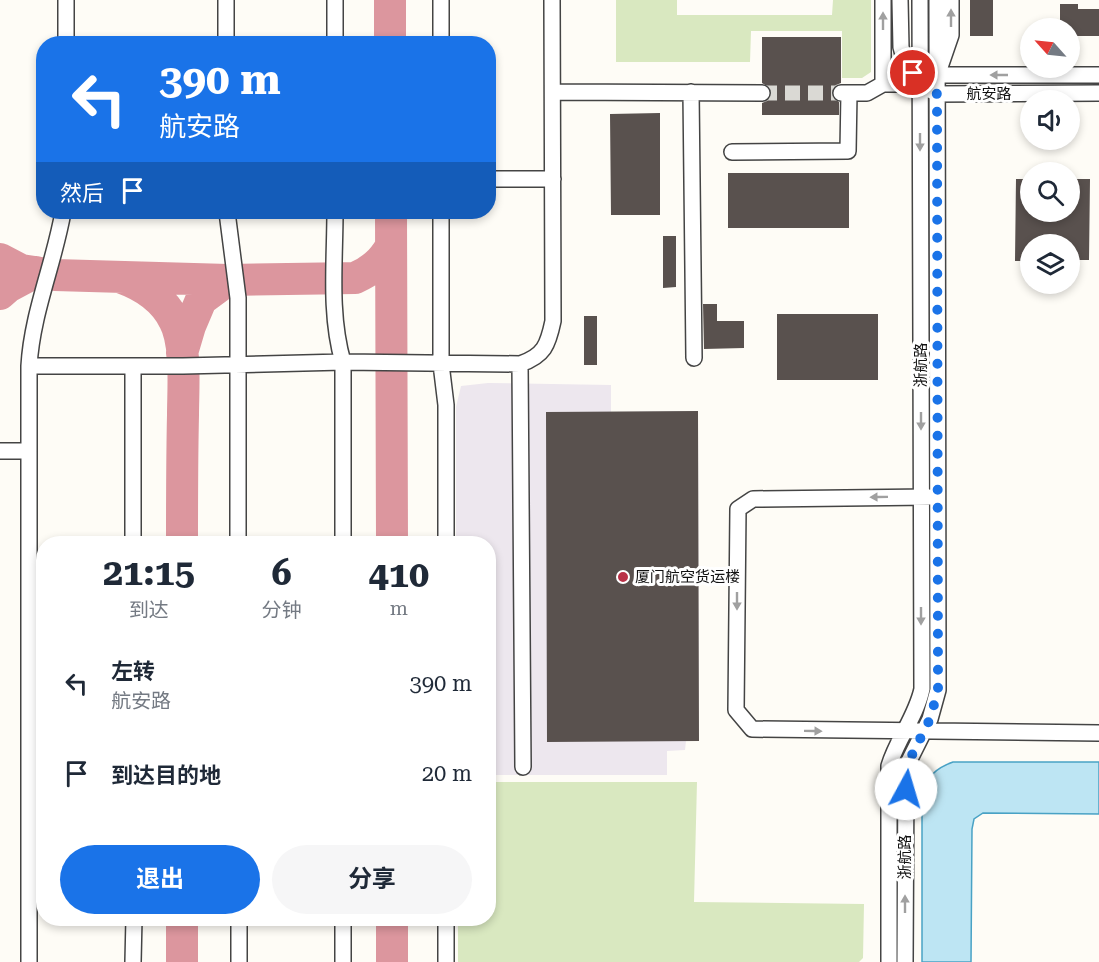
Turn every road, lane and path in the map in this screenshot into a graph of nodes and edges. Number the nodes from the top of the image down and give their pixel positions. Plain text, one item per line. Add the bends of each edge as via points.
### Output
1 (66, 0) edge
2 (226, 0) edge
3 (335, 0) edge
4 (441, 0) edge
5 (552, 0) edge
6 (883, 0) edge
7 (900, 0) edge
8 (920, 0) edge
9 (937, 0) edge
10 (951, 0) edge
11 (66, 36) edge
12 (226, 36) edge
13 (335, 36) edge
14 (441, 36) edge
15 (937, 75) junction
16 (1099, 75) edge
17 (883, 84) junction
18 (920, 84) junction
19 (553, 92) junction
20 (691, 92) junction
21 (762, 93) tunnel mouth
22 (1099, 93) edge
23 (937, 94) junction
24 (732, 152) dead end
25 (496, 179) edge
26 (553, 179) junction
27 (62, 219) edge
28 (228, 219) edge
29 (335, 219) edge
30 (441, 219) edge
31 (694, 358) dead end
32 (343, 362) junction
33 (238, 364) junction
34 (441, 364) junction
35 (520, 364) junction
36 (29, 366) junction
37 (133, 366) junction
38 (0, 451) edge
39 (29, 451) junction
40 (921, 496) junction
41 (938, 496) junction
42 (133, 536) edge
43 (238, 536) edge
44 (343, 536) edge
45 (446, 536) edge
46 (904, 732) junction
47 (924, 732) junction
48 (1099, 733) edge
49 (523, 767) dead end
50 (36, 856) edge
51 (36, 920) edge
52 (134, 926) edge
53 (239, 926) edge
54 (343, 926) edge
55 (446, 926) edge
56 (29, 962) edge
57 (134, 962) edge
58 (239, 962) edge
59 (343, 962) edge
60 (446, 962) edge
61 (889, 962) edge
62 (905, 962) edge

1 - 11 street
2 - 12 street
3 - 13 street
4 - 14 street
5 - 19 street
17 -> 6 street
7 - 18 street via 901,47 905,62
8 - 18 street, 浙航路
9 - 15 street, 浙航路
15 -> 10 street, 浙航路 via 951,35
16 -> 15 street, 航安路
15 - 18 street, 航安路
15 - 23 street, 浙航路
17 - 18 street
17 - 24 street via 867,93 845,93 848,151
18 - 23 street
18 -> 40 street, 浙航路
19 - 20 street
19 - 26 street
20 - 21 street
20 - 31 street
22 - 23 street, 航安路
23 - 41 street, 浙航路
25 - 26 street
26 - 35 street via 552,328 544,350 533,360
27 - 36 street via 34,323
28 - 33 street via 238,298
29 - 32 street via 335,313
30 - 34 street
32 - 33 street
32 - 34 street
32 - 44 street
33 - 37 street
33 - 43 street
34 - 35 street
34 - 45 street via 446,405
35 - 49 street
36 - 37 street
36 - 39 street
37 - 42 street
38 - 39 street
39 - 50 street
40 - 41 street
40 -> 46 street, 浙航路 via 922,689
40 -> 46 street via 753,498 738,509 736,710 752,729
41 - 47 street, 浙航路 via 938,690
46 - 47 street
46 - 61 street, 浙航路 via 889,766
47 - 48 street
62 -> 47 street, 浙航路 via 906,767
51 - 56 street
52 - 57 street
53 - 58 street
54 - 59 street
55 - 60 street

